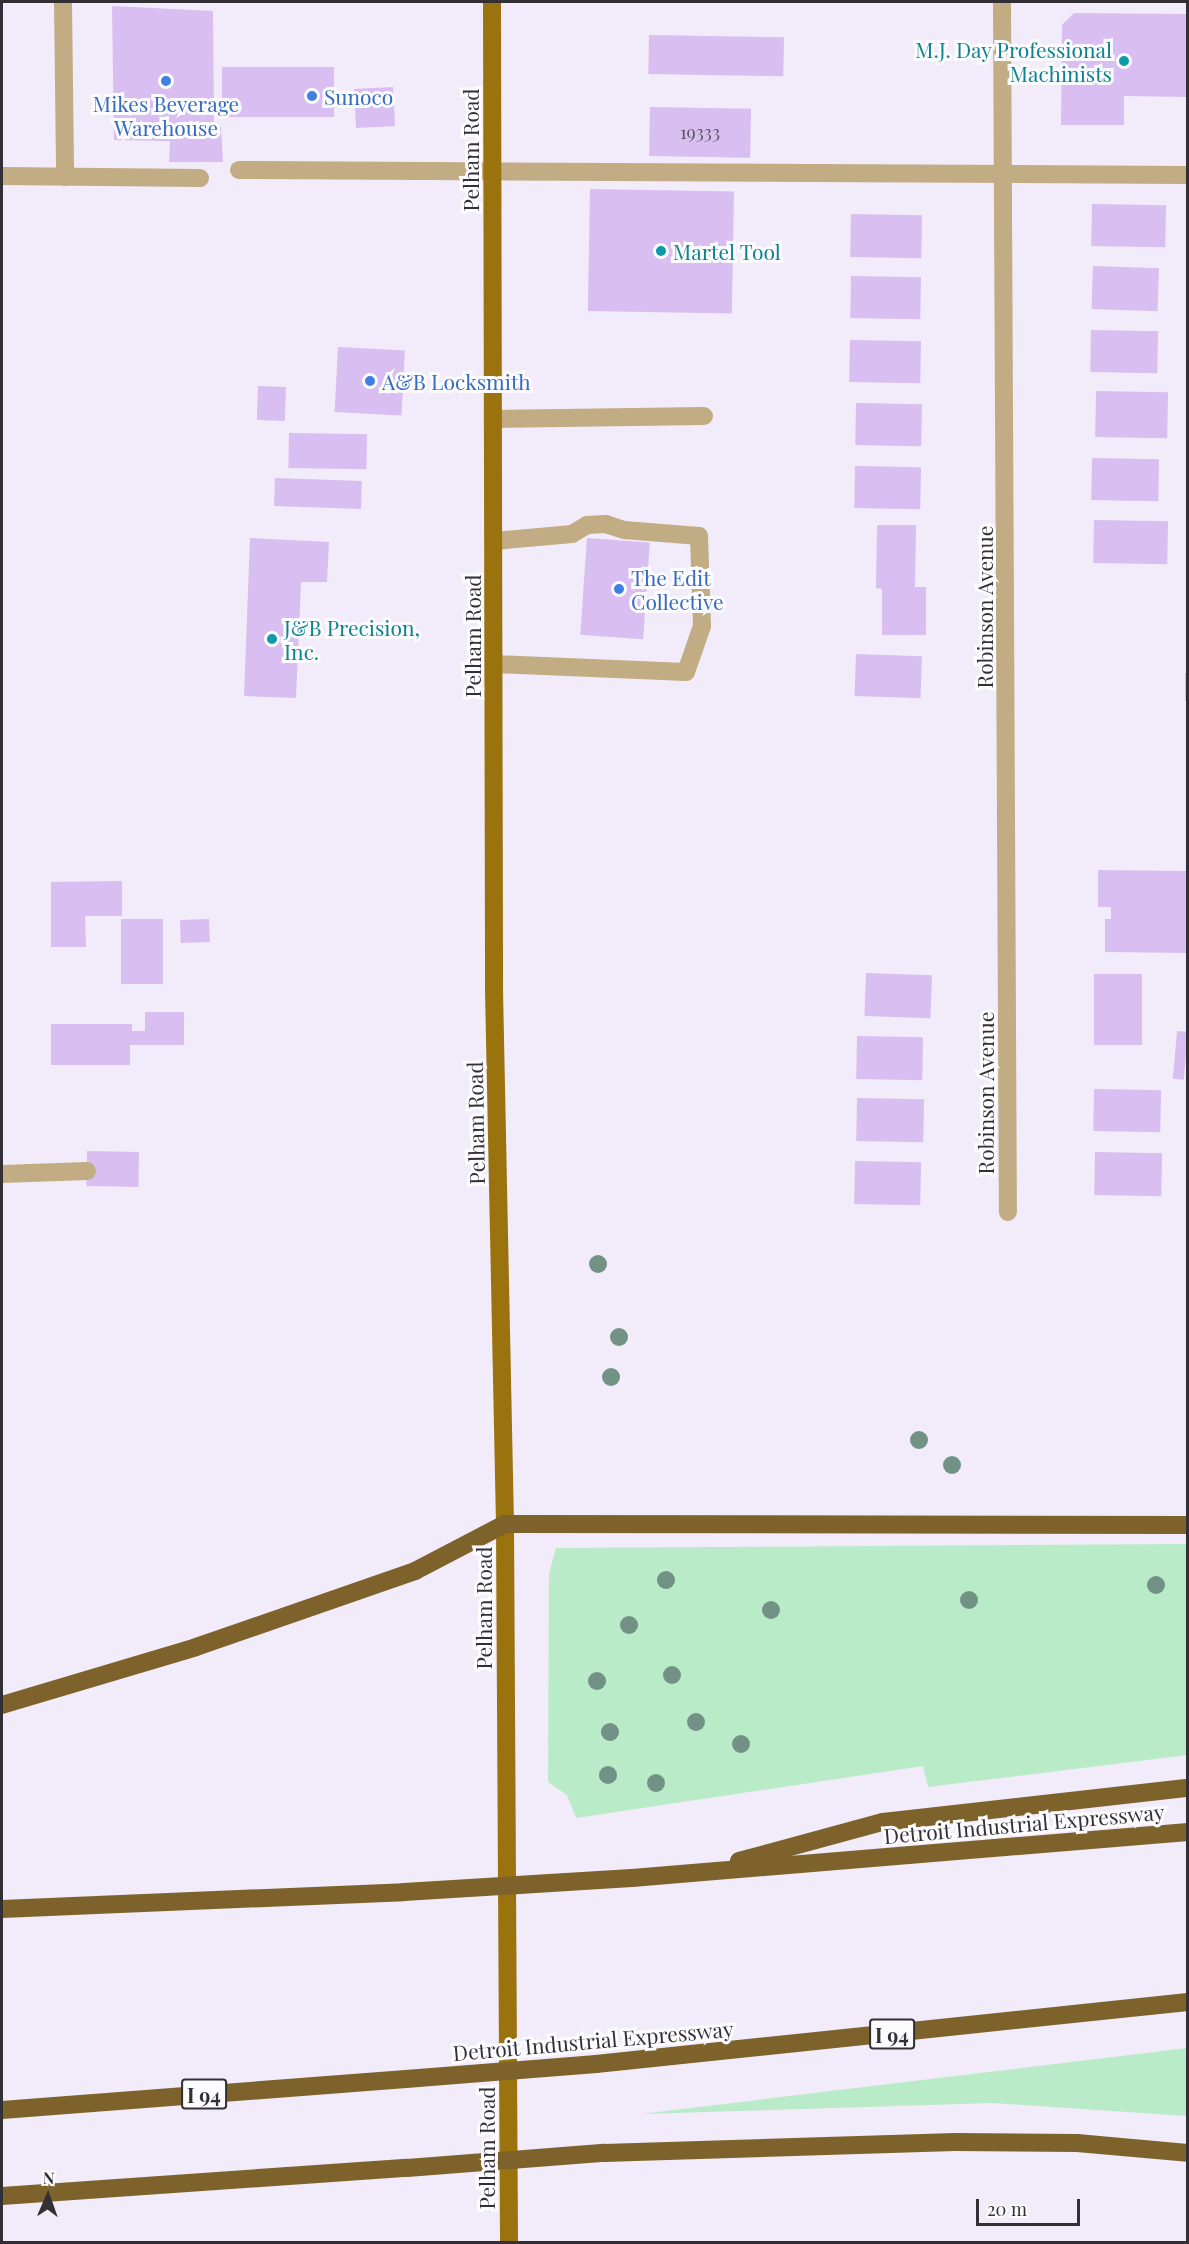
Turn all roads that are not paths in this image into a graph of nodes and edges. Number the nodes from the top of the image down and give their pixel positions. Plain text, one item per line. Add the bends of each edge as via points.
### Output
1 (63, 2) edge
2 (492, 2) edge
3 (1002, 2) edge
4 (239, 170) dead end
5 (1004, 172) junction
6 (491, 173) junction
7 (1188, 174) edge
8 (2, 176) edge
9 (65, 177) junction
10 (200, 178) dead end
11 (704, 416) dead end
12 (495, 419) junction
13 (495, 541) junction
14 (494, 664) junction
15 (87, 1171) dead end
16 (2, 1174) edge
17 (1008, 1212) dead end
18 (505, 1524) junction
19 (1188, 1525) edge
20 (2, 1704) edge
21 (1188, 1788) edge
22 (1188, 1832) edge
23 (694, 1874) junction
24 (2, 1909) edge
25 (1188, 2002) edge
26 (2, 2109) edge
27 (1188, 2154) edge
28 (2, 2196) edge
29 (509, 2242) edge

1 - 9 street
2 - 6 main road, Pelham Road
3 - 5 street, Robinson Avenue
4 - 6 street
5 - 6 street
5 - 7 street
5 - 17 street, Robinson Avenue
6 - 12 main road, Pelham Road
8 - 9 street
9 - 10 street
11 - 12 street
12 - 13 main road, Pelham Road
13 - 14 main road, Pelham Road
13 - 14 street via 572,534 587,525 606,524 624,530 699,536 702,626 686,672
14 - 18 main road, Pelham Road via 494,990
15 - 16 street
18 - 19 highway
18 - 20 highway via 415,1571 196,1647
18 - 29 main road, Pelham Road
21 - 23 highway via 883,1822
22 - 23 highway, Detroit Industrial Expressway
23 - 24 highway, Detroit Industrial Expressway, bridge via 404,1892
25 - 26 highway, Detroit Industrial Expressway / I 94, bridge via 596,2064
27 - 28 highway, bridge via 1077,2143 955,2142 604,2153

